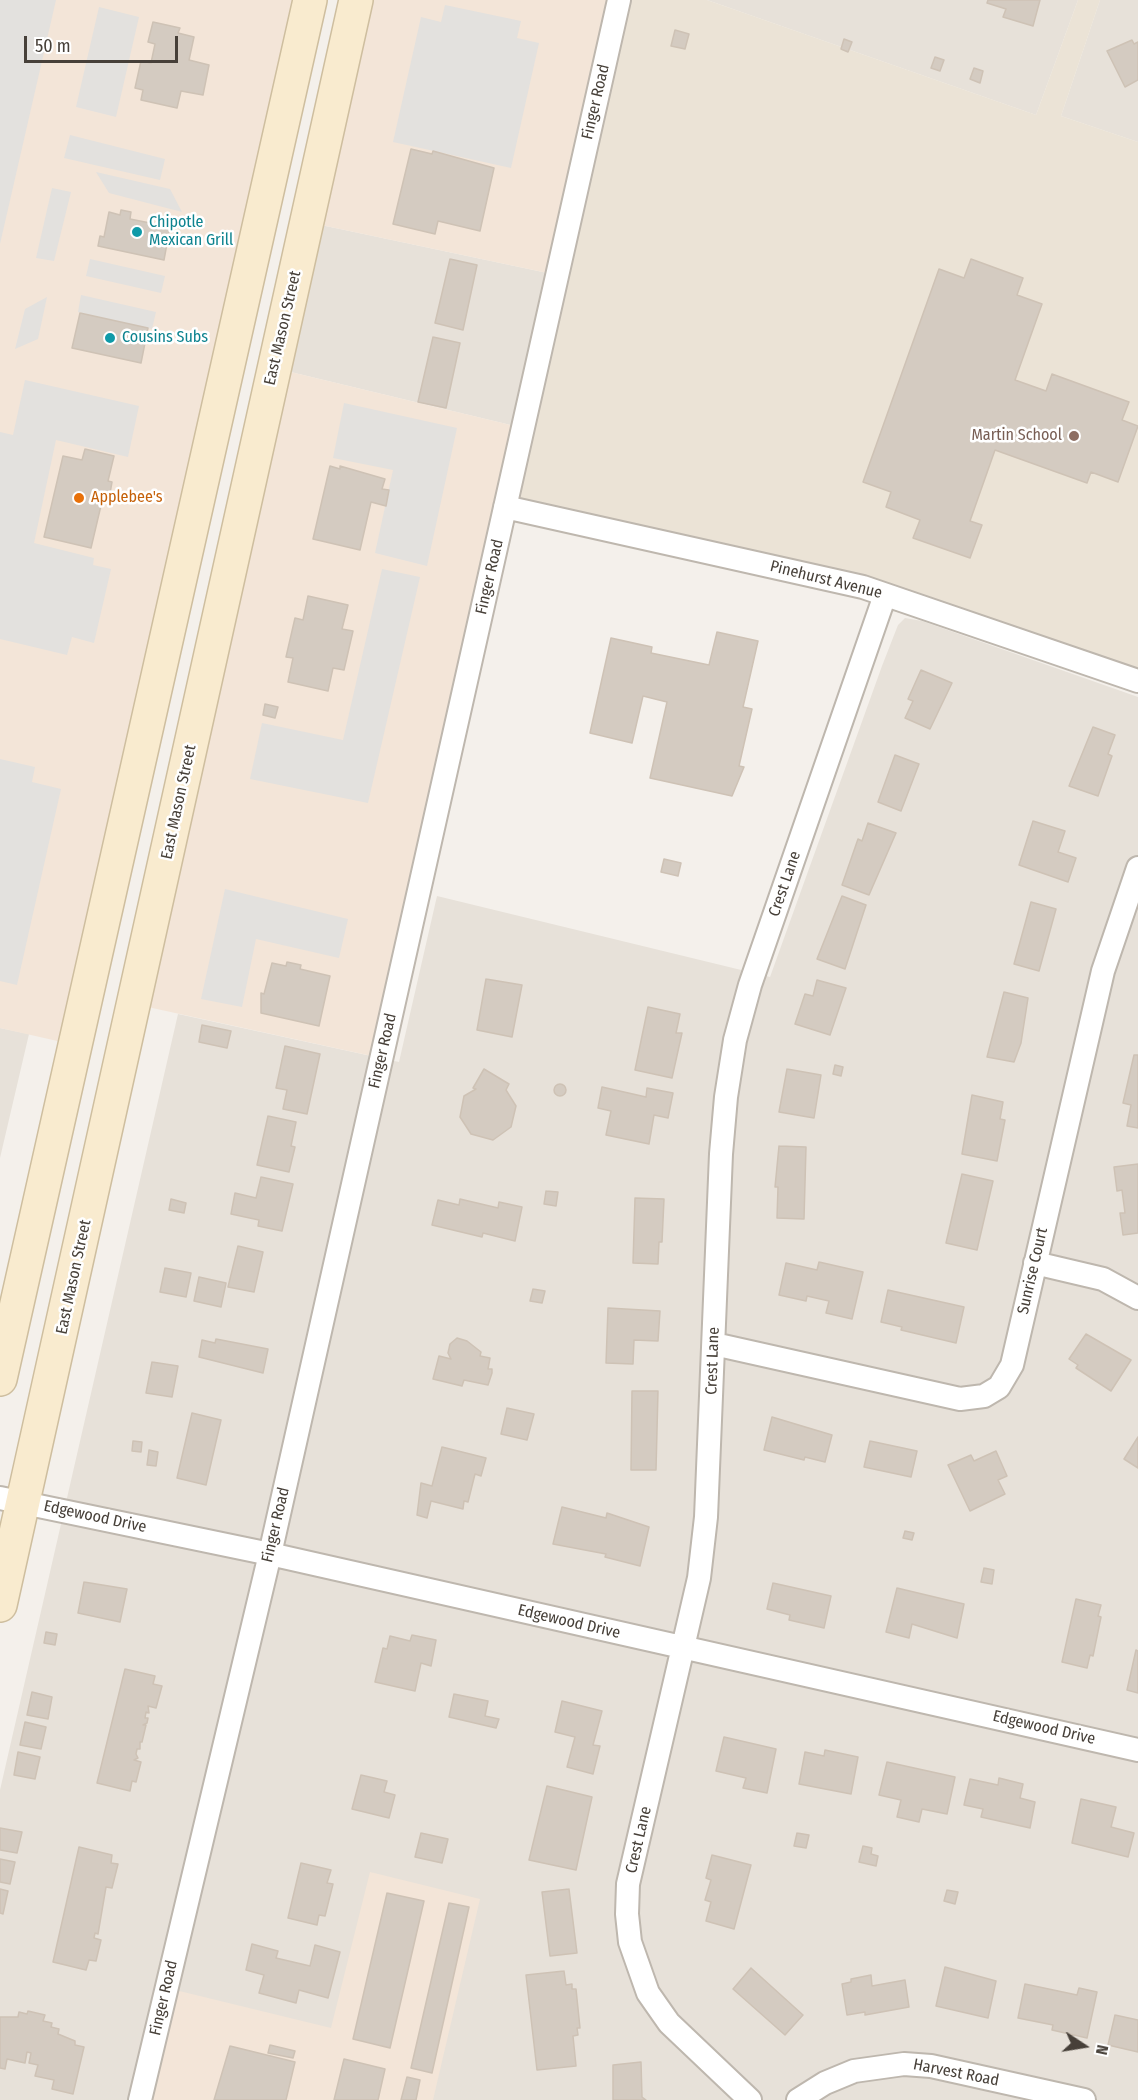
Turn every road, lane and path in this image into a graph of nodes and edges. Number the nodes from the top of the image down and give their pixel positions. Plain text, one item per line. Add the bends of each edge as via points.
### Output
1 (310, 0) edge
2 (356, 0) edge
3 (619, 0) edge
4 (505, 507) junction
5 (885, 595) junction
6 (1138, 681) edge
7 (1138, 868) edge
8 (1035, 1263) junction
9 (1138, 1298) edge
10 (714, 1344) junction
11 (0, 1379) edge
12 (12, 1500) edge
13 (270, 1554) junction
14 (0, 1605) edge
15 (684, 1647) junction
16 (1138, 1750) edge
17 (1072, 2099) edge
18 (140, 2100) edge
19 (750, 2100) edge
20 (798, 2100) edge

1 - 11 main road
2 - 12 main road, East Mason Street
3 - 4 street, Finger Road
4 - 5 street, Pinehurst Avenue
4 - 13 street, Finger Road
5 - 6 street, Pinehurst Avenue
5 - 10 street, Crest Lane via 750,985 735,1040 721,1154
7 - 8 street, Sunrise Court via 1087,1032
8 - 9 street via 1103,1280
8 - 10 street, Sunrise Court via 1012,1365 999,1387 975,1399 960,1399
10 - 15 street, Crest Lane via 706,1517 699,1578
12 - 13 street, Edgewood Drive
12 - 14 main road, East Mason Street
13 - 15 street, Edgewood Drive
13 - 18 street, Finger Road
15 - 16 street, Edgewood Drive
15 - 19 street, Crest Lane via 628,1884 630,1942 648,1993 669,2023
17 - 20 street, Harvest Road via 931,2066 904,2064 854,2071

